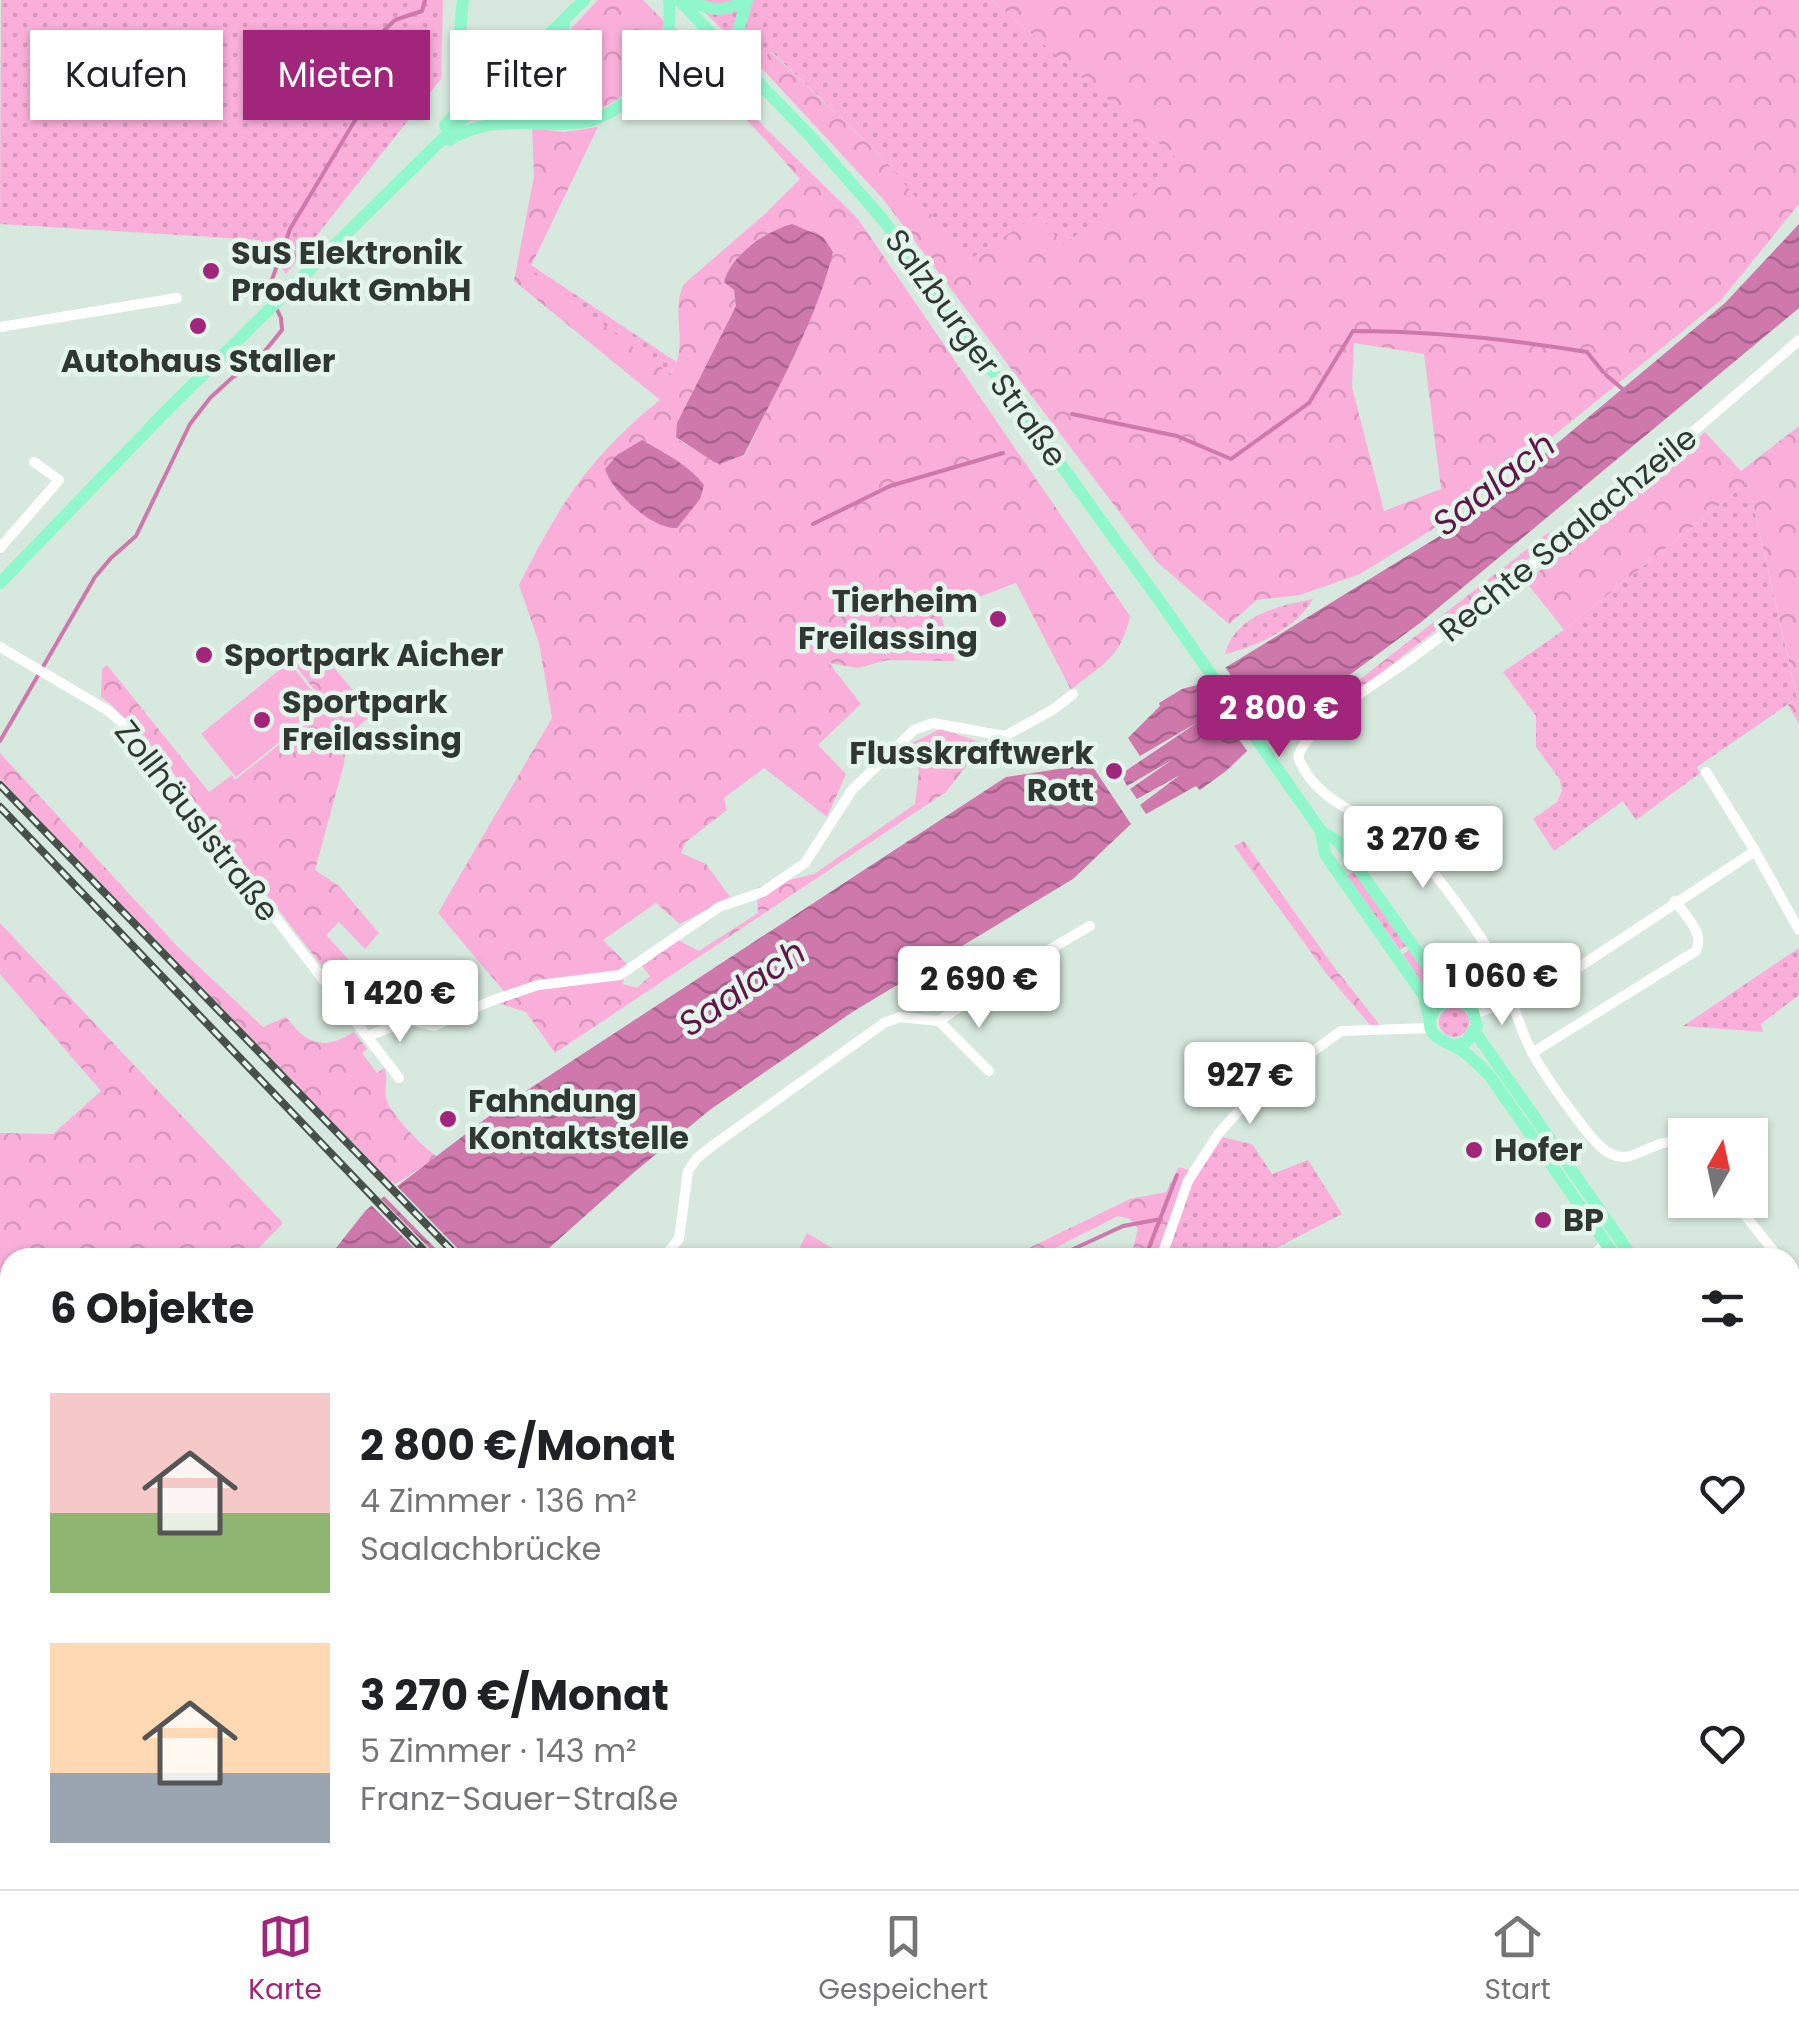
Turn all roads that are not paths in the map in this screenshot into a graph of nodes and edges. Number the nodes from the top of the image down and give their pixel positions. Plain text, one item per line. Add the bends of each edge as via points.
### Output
1 (463, 0) edge
2 (584, 0) edge
3 (669, 0) edge
4 (679, 0) edge
5 (689, 0) edge
6 (747, 0) edge
7 (573, 11) junction
8 (462, 30) edge
9 (553, 30) edge
10 (670, 30) edge
11 (709, 30) edge
12 (738, 30) edge
13 (761, 85) edge
14 (622, 103) edge
15 (452, 120) edge
16 (460, 120) edge
17 (566, 123) junction
18 (436, 144) junction
19 (177, 298) dead end
20 (0, 326) edge
21 (1799, 340) edge
22 (34, 462) dead end
23 (0, 548) edge
24 (0, 583) edge
25 (0, 647) edge
26 (1073, 694) dead end
27 (1706, 772) dead end
28 (1320, 831) junction
29 (1755, 851) junction
30 (1674, 902) junction
31 (1090, 926) dead end
32 (1799, 930) edge
33 (1457, 999) junction
34 (1514, 1002) junction
35 (1475, 1014) junction
36 (939, 1021) junction
37 (1430, 1024) junction
38 (1475, 1032) junction
39 (368, 1036) junction
40 (1454, 1046) junction
41 (1532, 1053) junction
42 (989, 1071) dead end
43 (399, 1078) dead end
44 (1668, 1140) edge
45 (1747, 1218) edge
46 (1606, 1243) junction
47 (672, 1248) edge
48 (1165, 1248) edge
49 (1601, 1248) edge
50 (1609, 1248) edge
51 (1626, 1248) edge
52 (1771, 1248) edge

1 - 8 main road
2 - 7 main road
3 - 10 main road
4 - 11 main road, Salzburger Straße
5 - 6 main road via 717,11
6 - 12 main road
7 - 9 main road
7 - 17 main road via 518,87 530,110
13 - 28 main road, Salzburger Straße via 884,222
14 - 17 main road via 599,118
15 - 18 main road
16 - 18 main road
17 - 18 main road via 494,122
18 - 24 main road
19 - 20 street
21 - 34 street, Rechte Saalachzeile via 1663,460 1301,748 1301,765 1316,785 1419,854 1493,956
22 - 23 street via 59,480
25 - 39 street, Zollhäuslstraße via 131,730
26 - 39 street via 1005,736 933,723 914,730 852,790 805,863 764,892 720,906 620,975 538,985 434,1026 410,1020
27 - 29 street
28 - 33 main road via 1340,843
28 - 37 main road via 1325,854 1424,996
29 - 30 street
29 - 32 street
30 - 34 street via 1567,975
30 - 41 street via 1698,934 1696,951
31 - 36 street
33 - 35 main road
33 - 37 main road via 1442,1002
34 - 35 street
34 - 41 street, Rechte Saalachzeile
35 - 38 main road
36 - 42 street
36 - 47 street via 900,1017 884,1023 697,1158 684,1185 680,1240
37 - 40 main road via 1441,1042
37 - 48 street via 1341,1030 1252,1096 1188,1181
38 - 40 main road
38 - 51 main road
39 - 43 street, Zollhäuslstraße
40 - 46 main road via 1490,1076
41 - 44 street, Rechte Saalachzeile via 1612,1154 1635,1156
45 - 52 street
46 - 49 street
46 - 50 main road

